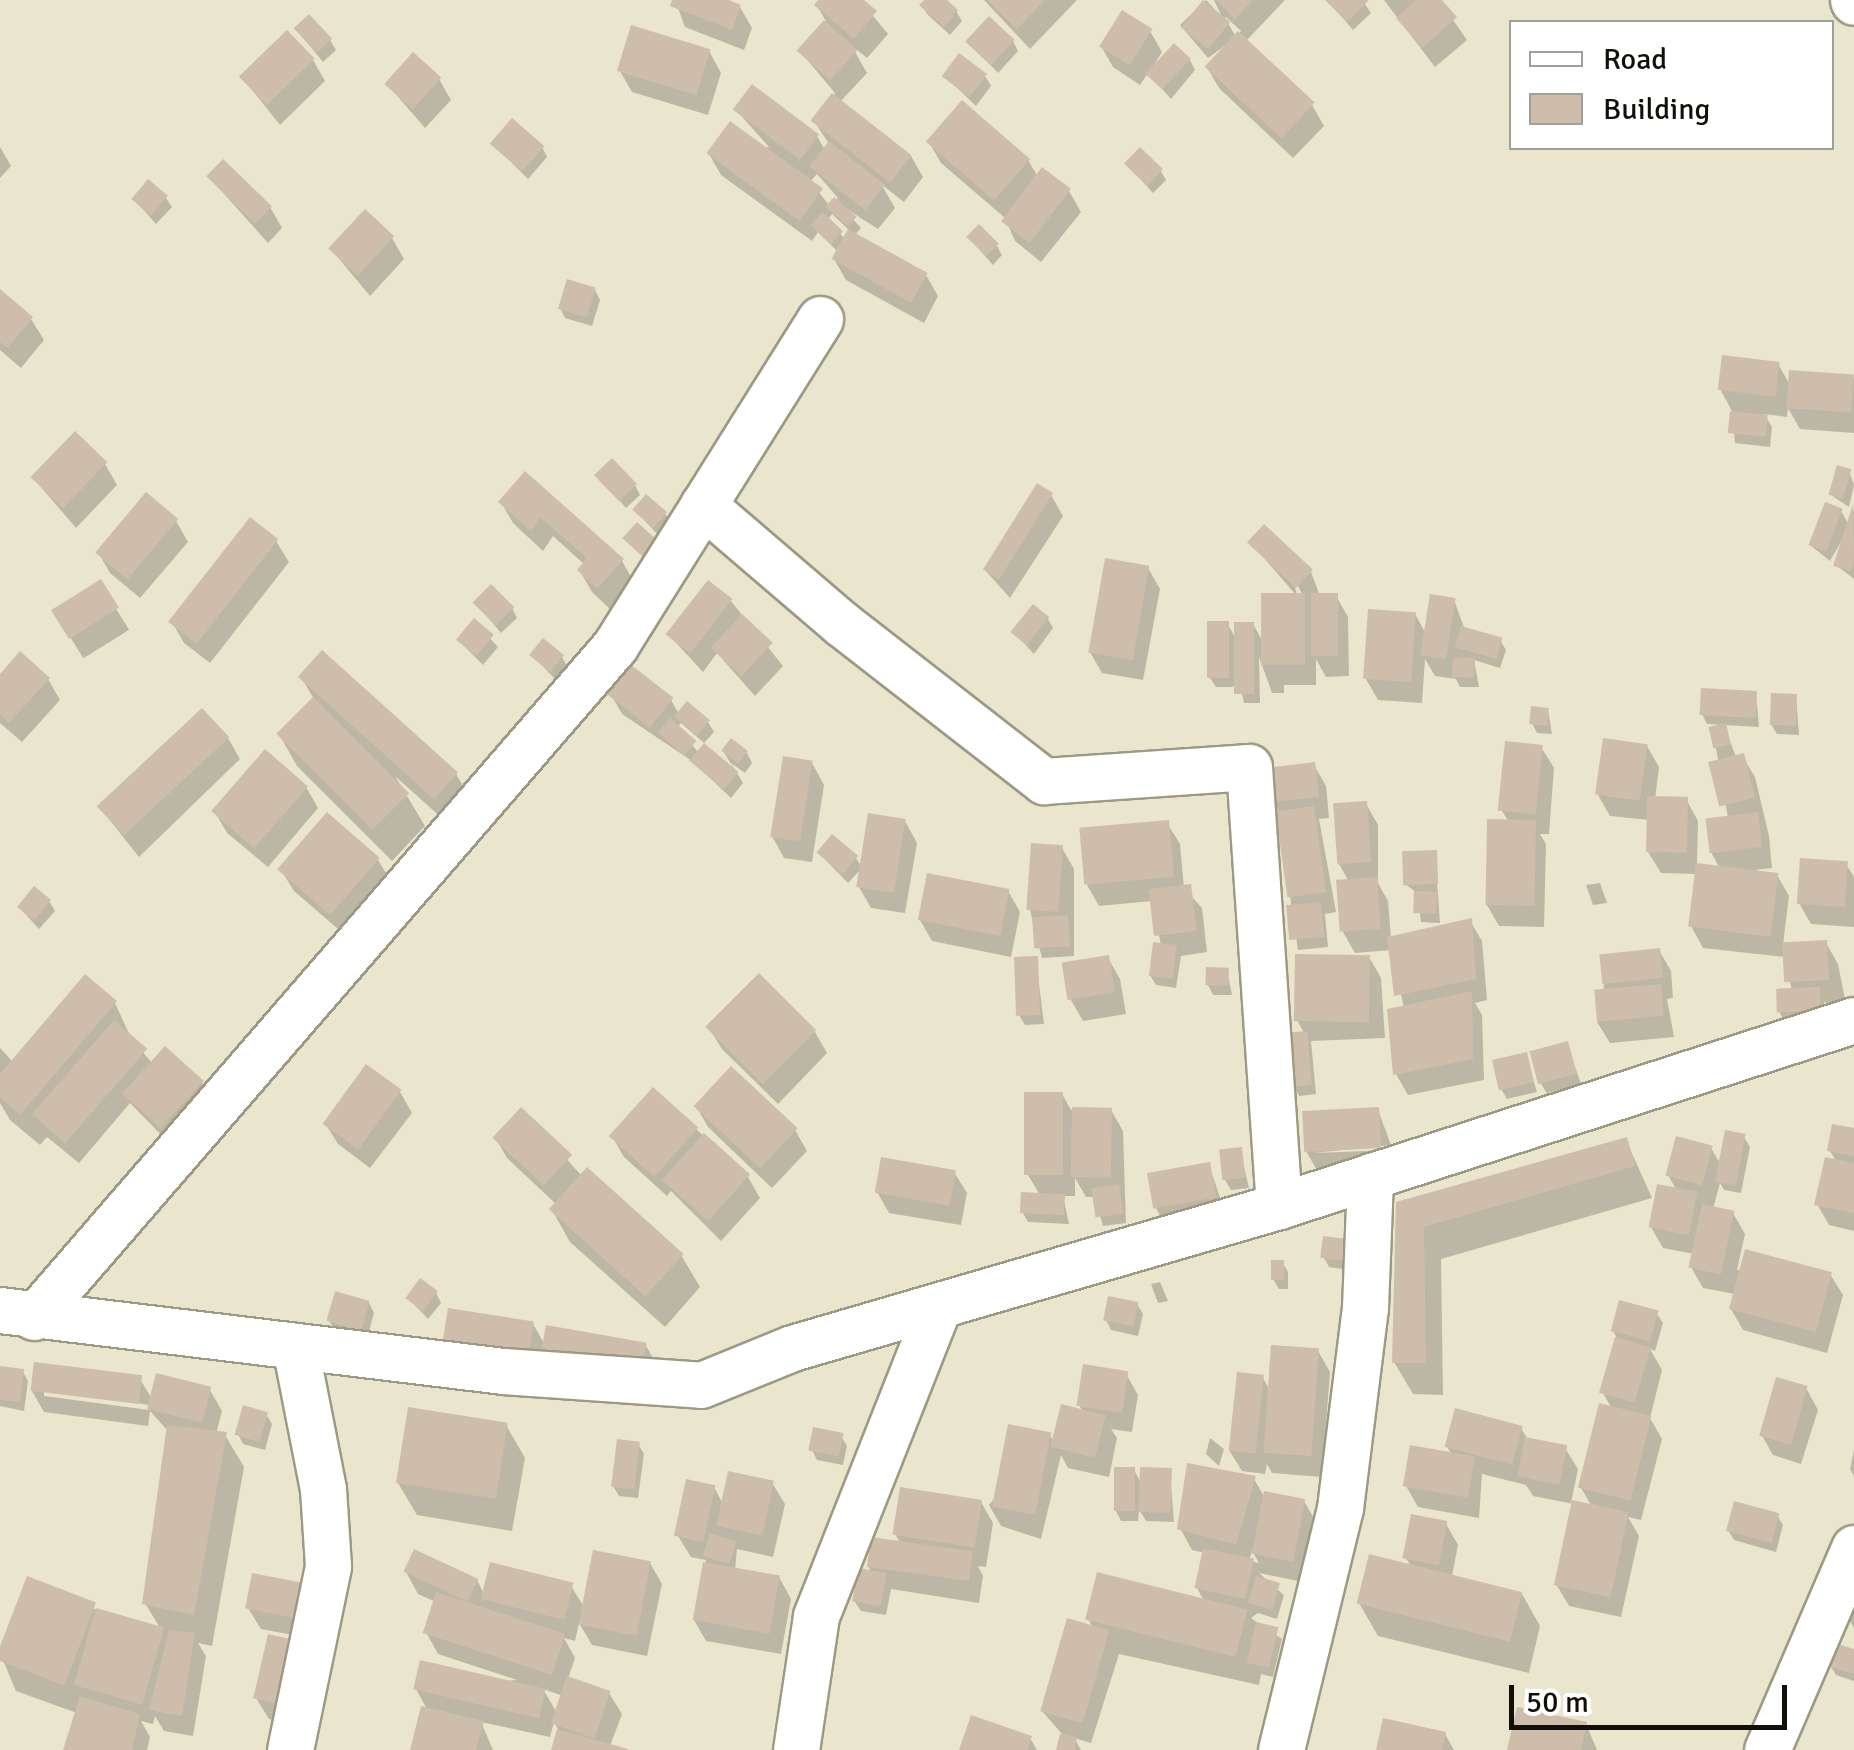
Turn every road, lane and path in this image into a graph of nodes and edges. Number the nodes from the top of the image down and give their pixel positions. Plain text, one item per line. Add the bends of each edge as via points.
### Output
1 (820, 319) dead end
2 (703, 505) junction
3 (1854, 1020) edge
4 (1370, 1176) junction
5 (1279, 1206) junction
6 (939, 1305) junction
7 (17, 1314) edge
8 (294, 1346) junction
9 (1854, 1548) edge
10 (290, 1750) edge
11 (796, 1750) edge
12 (1280, 1750) edge
13 (1767, 1750) edge

1 - 2 street
2 - 5 street via 842,624 1044,781 1249,767
2 - 7 street via 615,646
3 - 4 street
4 - 5 street
4 - 12 street via 1365,1308 1340,1508
5 - 6 street
6 - 8 street via 792,1348 701,1384 608,1381
6 - 11 street via 816,1616
7 - 8 street
8 - 10 street via 323,1490 328,1566
9 - 13 street

